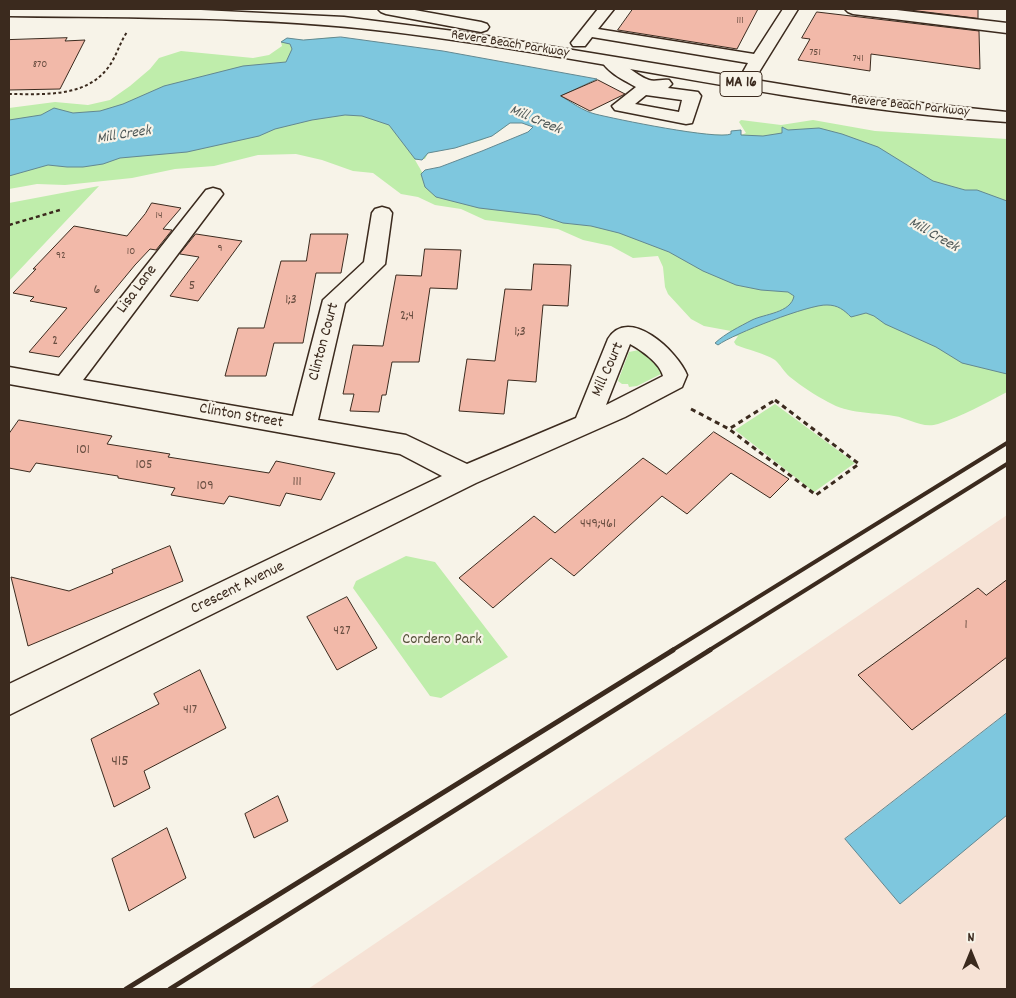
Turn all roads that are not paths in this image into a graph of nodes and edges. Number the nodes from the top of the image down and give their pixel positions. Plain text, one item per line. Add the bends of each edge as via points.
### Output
1 (338, 9) edge
2 (386, 9) edge
3 (606, 9) edge
4 (790, 9) edge
5 (853, 9) edge
6 (9, 11) edge
7 (163, 13) junction
8 (9, 19) edge
9 (482, 27) junction
10 (1007, 28) edge
11 (584, 38) junction
12 (610, 62) junction
13 (755, 66) junction
14 (713, 79) junction
15 (1007, 101) edge
16 (1007, 117) edge
17 (212, 194) dead end
18 (382, 213) dead end
19 (9, 376) edge
20 (65, 386) junction
21 (587, 422) dead end
22 (303, 428) junction
23 (466, 476) junction
24 (23, 684) edge
25 (9, 700) edge

1 - 9 main road, Revere Beach Parkway / MA 16
2 - 9 main road, Revere Beach Parkway
3 - 11 main road
4 - 13 main road
5 - 10 main road
6 - 7 main road, Revere Beach Parkway / MA 16
7 - 8 main road
7 - 12 main road, Revere Beach Parkway / MA 16 via 263,15 370,24
9 - 11 main road, Revere Beach Parkway / MA 16
11 - 13 main road, Revere Beach Parkway / MA 16
12 - 14 main road, Revere Beach Parkway / MA 16
12 - 14 main road via 646,88
13 - 15 main road, Revere Beach Parkway / MA 16 via 895,92
14 - 16 main road, Revere Beach Parkway / MA 16 via 871,104
17 - 20 main road, Lisa Lane
18 - 22 main road, Clinton Court via 374,264 334,300
19 - 20 main road, Clinton Street
20 - 22 main road, Clinton Street
21 - 23 main road
22 - 23 main road, Clinton Street via 406,445
23 - 24 main road, Crescent Avenue via 383,518
24 - 25 main road, Crescent Avenue

